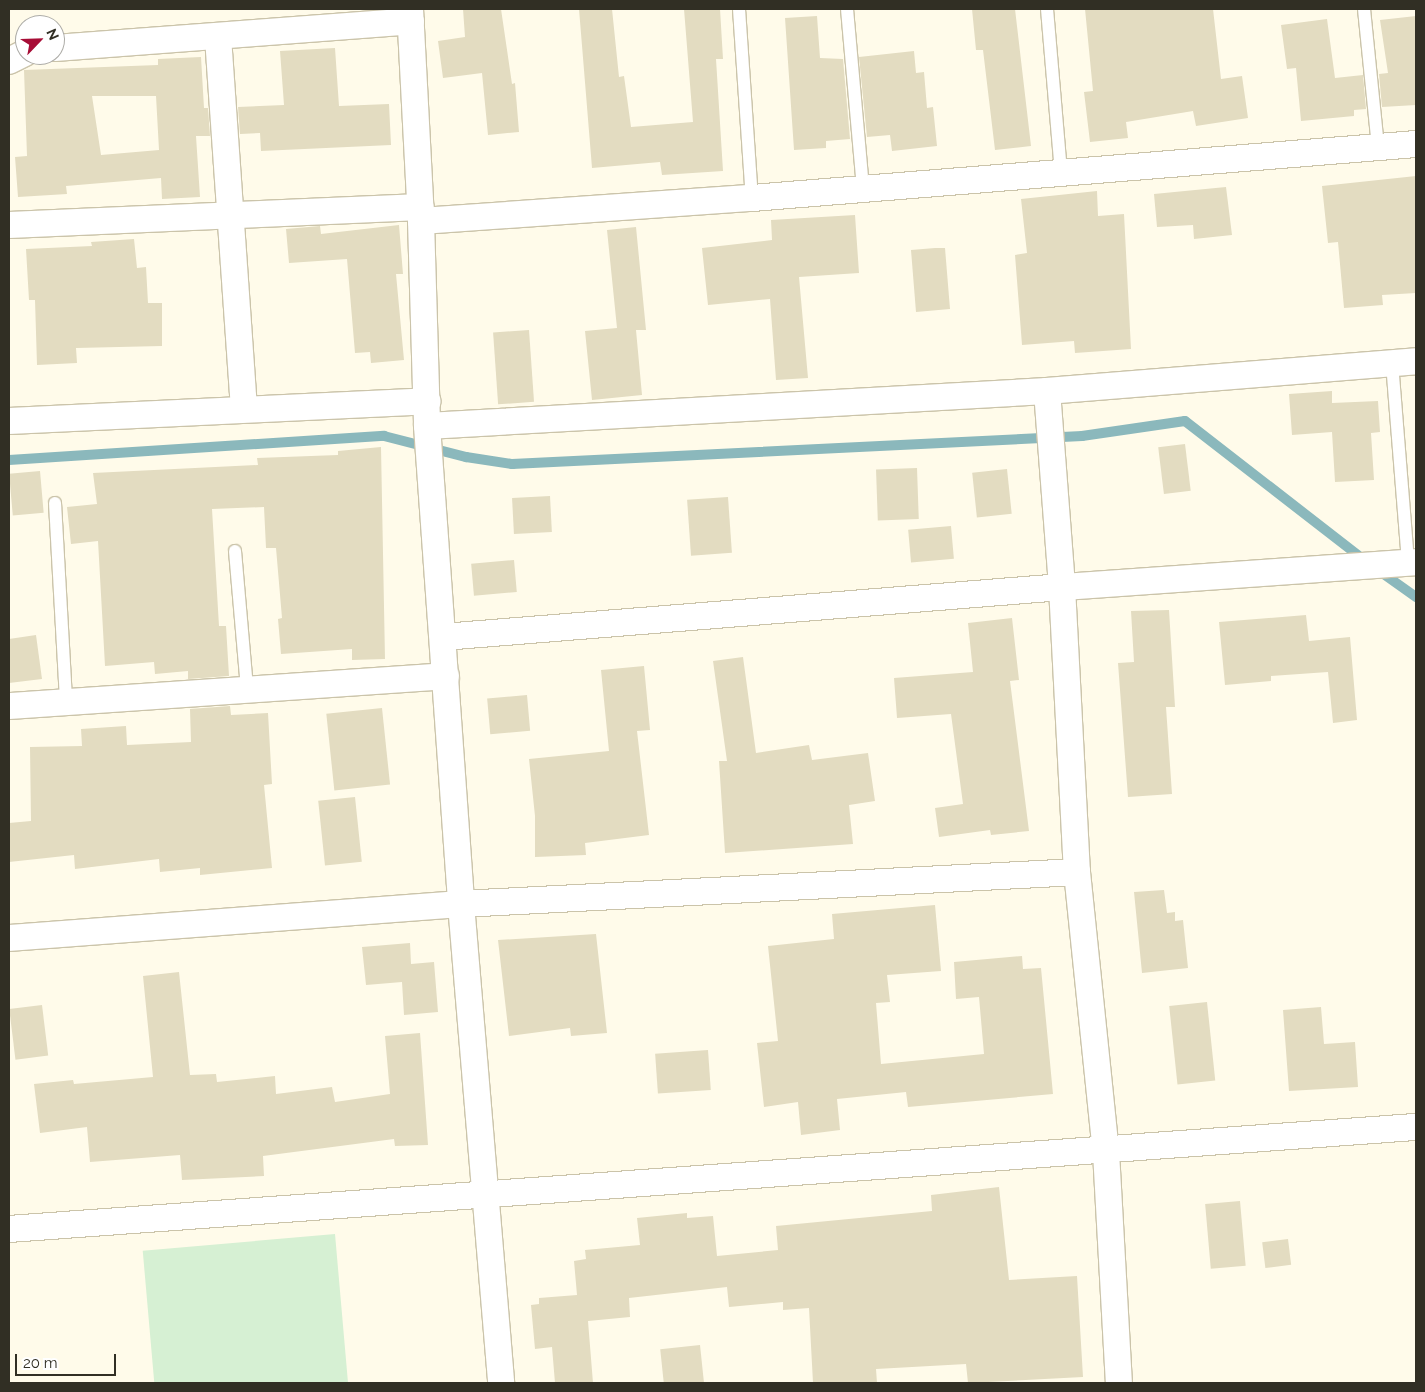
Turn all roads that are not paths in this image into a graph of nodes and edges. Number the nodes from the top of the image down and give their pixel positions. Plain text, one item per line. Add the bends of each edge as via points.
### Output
1 (739, 9) edge
2 (847, 9) edge
3 (1047, 9) edge
4 (1364, 9) edge
5 (411, 15) edge
6 (218, 37) junction
7 (65, 47) edge
8 (1416, 144) edge
9 (1378, 147) junction
10 (1061, 173) junction
11 (862, 189) junction
12 (752, 198) junction
13 (421, 214) junction
14 (230, 215) junction
15 (9, 225) edge
16 (1404, 362) edge
17 (1048, 391) junction
18 (244, 409) junction
19 (428, 413) junction
20 (9, 421) edge
21 (55, 503) dead end
22 (235, 551) dead end
23 (1412, 562) edge
24 (1062, 586) junction
25 (442, 637) junction
26 (446, 676) junction
27 (247, 689) junction
28 (66, 702) junction
29 (9, 706) edge
30 (1078, 872) junction
31 (461, 904) junction
32 (9, 938) edge
33 (1416, 1128) edge
34 (1106, 1152) junction
35 (487, 1193) junction
36 (9, 1229) edge
37 (501, 1383) edge
38 (1119, 1383) edge

1 - 12 lane
2 - 11 lane
3 - 10 lane
4 - 9 lane
5 - 6 street
5 - 13 street
6 - 7 street
6 - 14 street
8 - 9 street
9 - 10 street
10 - 11 street
11 - 12 street
12 - 13 street
13 - 14 street
13 - 19 street
14 - 15 street
14 - 18 street
16 - 17 street
16 - 23 lane
17 - 19 street
17 - 24 street
18 - 19 street
18 - 20 street
19 - 25 street
21 - 28 lane
22 - 27 lane
23 - 24 street
24 - 25 street
24 - 30 street
25 - 26 street
26 - 27 street
26 - 31 street
27 - 28 street
28 - 29 street
30 - 31 street
30 - 34 street
31 - 32 street
31 - 35 street
33 - 34 street
34 - 35 street
34 - 38 street
35 - 36 street
35 - 37 street

